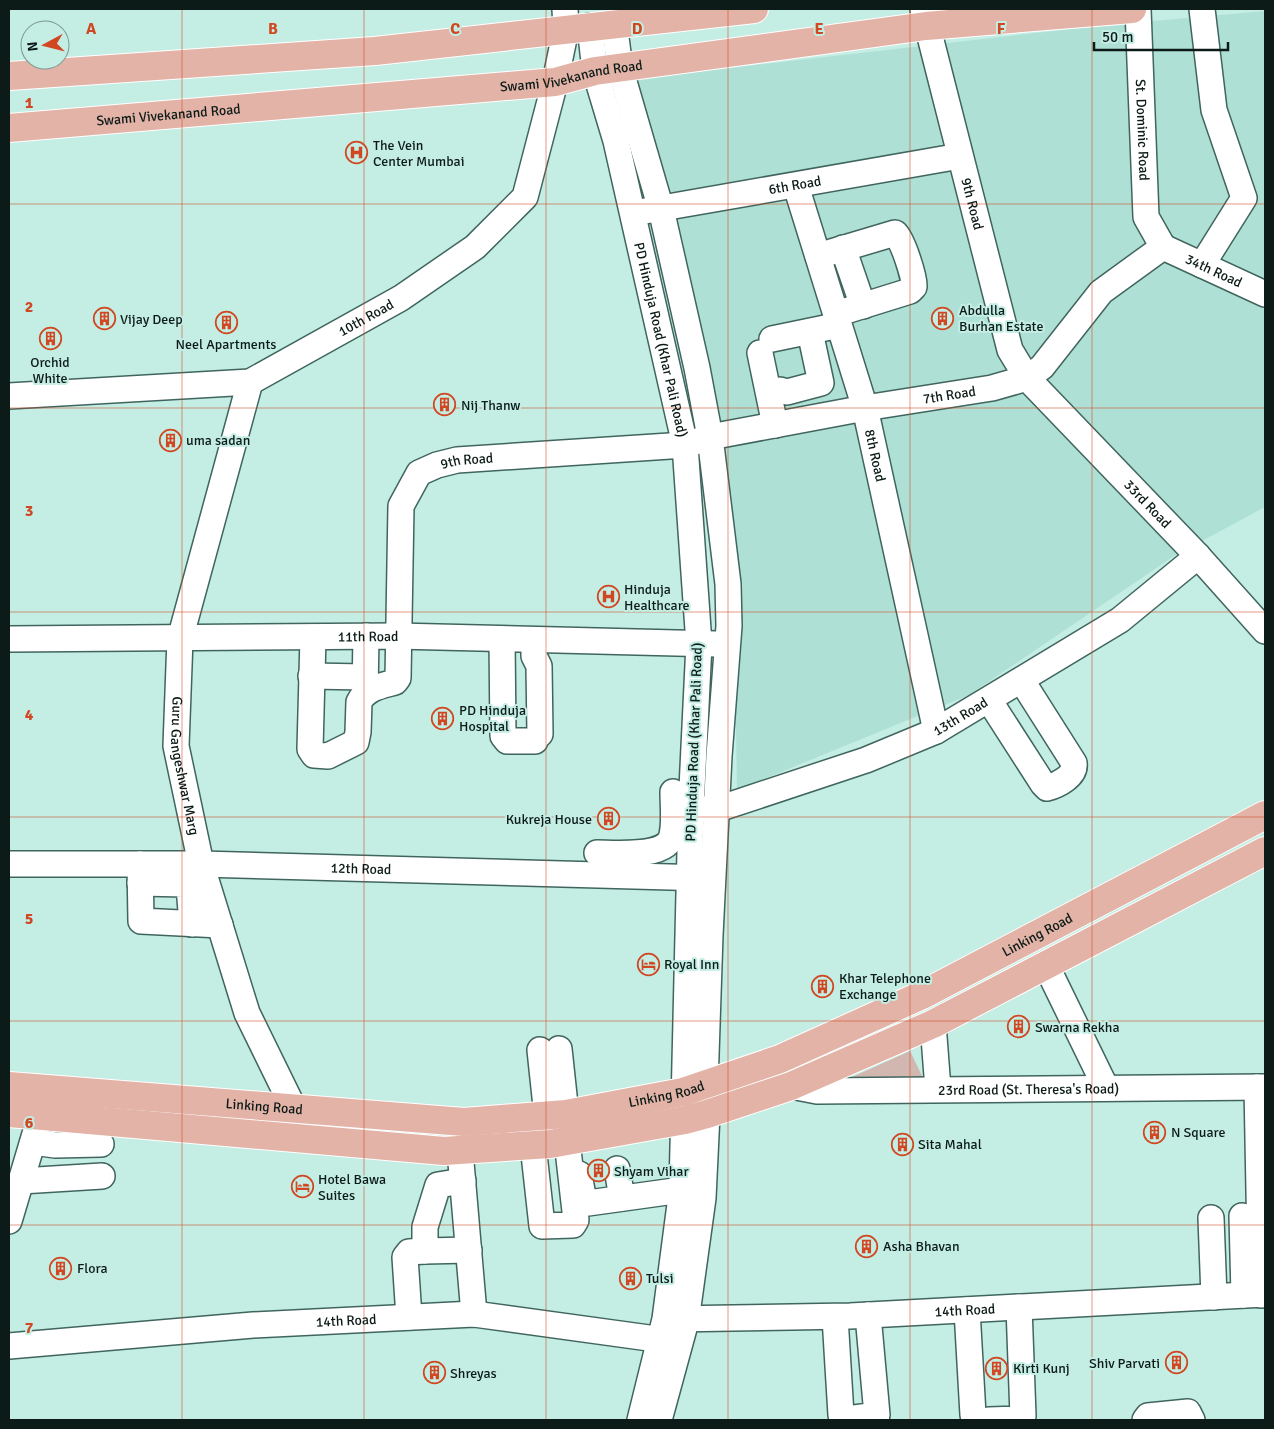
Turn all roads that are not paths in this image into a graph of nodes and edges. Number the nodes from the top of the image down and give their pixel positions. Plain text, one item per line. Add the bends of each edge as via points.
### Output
1 (754, 9) edge
2 (1132, 9) edge
3 (1138, 9) edge
4 (1202, 9) edge
5 (924, 17) edge
6 (584, 22) edge
7 (607, 69) junction
8 (9, 76) edge
9 (555, 82) junction
10 (9, 128) edge
11 (960, 156) junction
12 (796, 186) junction
13 (661, 209) junction
14 (630, 212) junction
15 (1163, 247) junction
16 (844, 248) junction
17 (818, 256) junction
18 (1202, 265) junction
19 (1265, 294) edge
20 (863, 306) junction
21 (840, 327) junction
22 (811, 345) junction
23 (852, 365) junction
24 (1027, 378) junction
25 (250, 382) junction
26 (779, 387) junction
27 (9, 396) edge
28 (865, 408) junction
29 (790, 422) junction
30 (710, 437) junction
31 (685, 445) junction
32 (1198, 556) junction
33 (1265, 631) edge
34 (352, 637) junction
35 (9, 639) edge
36 (180, 639) junction
37 (699, 644) junction
38 (728, 644) junction
39 (502, 649) junction
40 (531, 650) junction
41 (347, 680) junction
42 (1022, 681) junction
43 (989, 700) junction
44 (936, 731) junction
45 (679, 797) junction
46 (718, 809) junction
47 (1265, 815) edge
48 (1265, 851) edge
49 (680, 856) junction
50 (598, 857) junction
51 (9, 864) edge
52 (201, 864) junction
53 (140, 873) junction
54 (714, 878) junction
55 (192, 924) junction
56 (220, 925) junction
57 (1046, 965) junction
58 (922, 995) junction
59 (933, 1024) junction
60 (550, 1049) dead end
61 (9, 1086) edge
62 (791, 1086) junction
63 (1261, 1087) edge
64 (694, 1088) junction
65 (1106, 1088) junction
66 (938, 1089) junction
67 (45, 1102) junction
68 (294, 1109) junction
69 (9, 1113) edge
70 (696, 1117) junction
71 (563, 1128) junction
72 (58, 1138) junction
73 (303, 1139) junction
74 (101, 1144) dead end
75 (533, 1145) junction
76 (452, 1151) junction
77 (617, 1169) dead end
78 (102, 1176) dead end
79 (56, 1179) junction
80 (21, 1181) junction
81 (455, 1182) junction
82 (693, 1188) junction
83 (622, 1198) junction
84 (1242, 1216) dead end
85 (1211, 1218) dead end
86 (9, 1221) edge
87 (469, 1250) junction
88 (425, 1251) junction
89 (1257, 1295) edge
90 (1214, 1297) junction
91 (474, 1308) junction
92 (408, 1311) junction
93 (992, 1314) junction
94 (673, 1330) junction
95 (9, 1346) edge
96 (640, 1420) edge
97 (659, 1420) edge
98 (976, 1420) edge
99 (989, 1420) edge
100 (1145, 1420) edge
101 (1192, 1420) edge

1 - 6 main road
2 - 5 main road, Swami Vivekanand Road
3 - 15 street, St. Dominic Road via 1146,217
4 - 18 street via 1214,110 1244,198
5 - 7 main road, Swami Vivekanand Road
5 - 11 street, 9th Road
6 - 7 street
6 - 8 main road via 376,51
6 - 9 street, 10th Road
7 - 9 main road, Swami Vivekanand Road
7 - 13 street
7 - 14 street, PD Hinduja Road (Khar Pali Road) via 616,141
9 - 10 main road, Swami Vivekanand Road
9 - 25 street, 10th Road via 525,197 476,247 401,298
11 - 12 street, 6th Road
11 - 24 street, 9th Road via 1010,350
12 - 13 street, 6th Road
12 - 17 street, 8th Road
13 - 14 street, 6th Road
13 - 30 street
14 - 31 street, PD Hinduja Road (Khar Pali Road)
15 - 18 street, 34th Road
15 - 24 street, 7th Road via 1101,292 1042,367
16 - 17 street
16 - 20 street
16 - 20 street via 895,233 913,277 912,290
17 - 21 street, 8th Road
18 - 19 street, 34th Road
20 - 21 street
21 - 22 street
21 - 23 street, 8th Road
22 - 23 street
22 - 26 street via 822,381 820,384
22 - 26 street via 766,346
23 - 28 street, 8th Road
24 - 28 street, 7th Road via 992,388
24 - 32 street, 33rd Road
25 - 27 street, 10th Road
25 - 36 street, Guru Gangeshwar Marg
26 - 29 street
28 - 29 street, 7th Road
28 - 44 street, 8th Road
29 - 30 street, 7th Road
30 - 31 street, 7th Road
30 - 38 street via 728,584
31 - 34 street, 9th Road via 457,460 419,473 401,506
31 - 37 street, PD Hinduja Road (Khar Pali Road)
32 - 33 street, 33rd Road
32 - 42 street, 13th Road via 1120,620
34 - 36 street, 11th Road
34 - 39 street, 11th Road
34 - 41 street
34 - 41 street
34 - 41 street via 398,678 395,682
35 - 36 street, 11th Road
36 - 52 street, Guru Gangeshwar Marg via 176,746
37 - 38 street, 11th Road
37 - 40 street, 11th Road
37 - 45 street, PD Hinduja Road (Khar Pali Road)
38 - 46 street
39 - 40 street, 11th Road
39 - 40 street via 503,736 511,741 538,737 539,666
42 - 43 street, 13th Road
42 - 43 street via 1074,763 1071,775 1052,787 1047,788 1044,784
43 - 44 street, 13th Road
44 - 46 street, 13th Road via 866,760
45 - 46 street, 13th Road
45 - 49 street, PD Hinduja Road (Khar Pali Road)
46 - 54 street
47 - 58 main road, Linking Road
48 - 57 main road, Linking Road
49 - 50 street, 12th Road
49 - 50 street via 653,851
49 - 54 street, 12th Road
49 - 64 street, PD Hinduja Road (Khar Pali Road)
50 - 52 street, 12th Road
51 - 53 street, 12th Road
52 - 53 street, 12th Road
52 - 56 street, Guru Gangeshwar Marg
53 - 55 street via 190,886
53 - 55 street via 141,921
54 - 64 street
55 - 56 street
56 - 68 street, Guru Gangeshwar Marg via 247,1012
57 - 59 main road, Linking Road
57 - 65 street
58 - 59 main road
58 - 64 main road, Linking Road via 780,1059
59 - 62 main road, Linking Road
59 - 66 street
60 - 71 street
61 - 67 main road, Linking Road
62 - 66 street, 23rd Road (St. Theresa's Road) via 817,1092
62 - 70 main road, Linking Road
63 - 65 street, 23rd Road (St. Theresa's Road)
63 - 89 street
64 - 70 street
64 - 71 main road, Linking Road
65 - 66 street, 23rd Road (St. Theresa's Road)
67 - 68 main road, Linking Road
67 - 69 main road, Linking Road
67 - 72 main road, Linking Road
68 - 71 main road, Linking Road
68 - 73 street, Guru Gangeshwar Marg
70 - 71 main road, Linking Road
70 - 82 street
71 - 75 main road, Linking Road
71 - 75 street via 576,1220 573,1225 542,1226
71 - 83 street via 584,1200 591,1203
72 - 73 main road, Linking Road
72 - 74 street
72 - 79 street
72 - 80 street
73 - 76 main road, Linking Road
75 - 76 main road, Linking Road
76 - 81 street
77 - 83 street
78 - 79 street
79 - 80 street
80 - 86 street
81 - 87 street
81 - 88 street via 438,1185 425,1227
82 - 83 street
82 - 94 street
84 - 89 street
85 - 90 street
87 - 88 street
87 - 91 street
88 - 92 street via 406,1253
89 - 90 street, 14th Road
90 - 93 street, 14th Road
91 - 92 street, 14th Road
91 - 94 street, 14th Road
92 - 95 street, 14th Road
93 - 94 street, 14th Road
93 - 98 street via 973,1415
93 - 99 street via 1023,1416
94 - 96 street
94 - 97 street
100 - 101 street via 1148,1416 1188,1412

